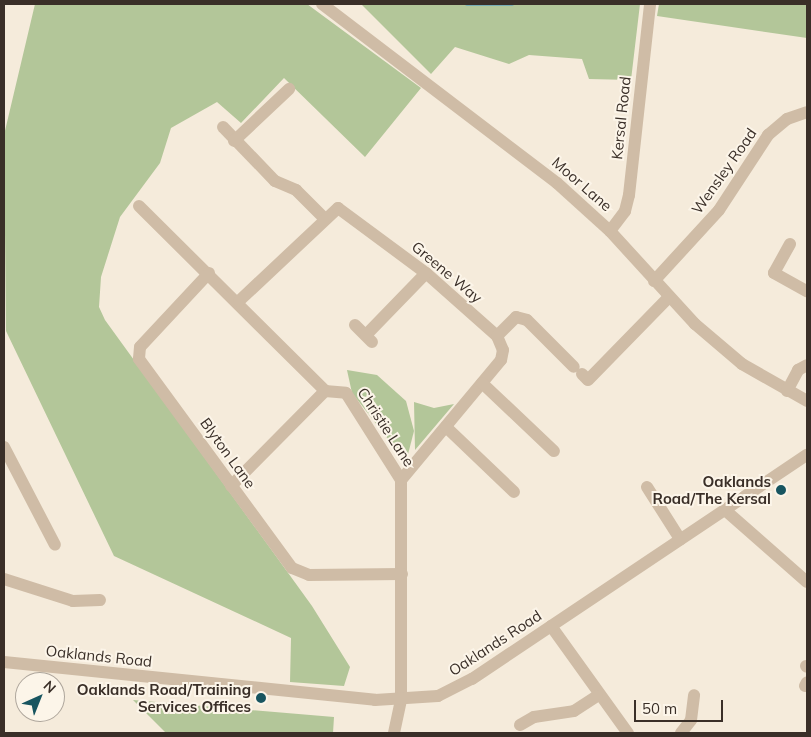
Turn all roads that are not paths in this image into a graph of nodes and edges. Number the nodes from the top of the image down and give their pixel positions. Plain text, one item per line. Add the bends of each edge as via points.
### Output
1 (322, 4) edge
2 (650, 4) edge
3 (289, 89) dead end
4 (807, 112) edge
5 (223, 127) dead end
6 (234, 141) junction
7 (139, 206) dead end
8 (324, 218) junction
9 (610, 230) junction
10 (790, 244) dead end
11 (210, 273) junction
12 (426, 273) junction
13 (654, 281) junction
14 (807, 290) edge
15 (669, 298) junction
16 (238, 301) junction
17 (356, 325) dead end
18 (497, 336) junction
19 (807, 365) edge
20 (482, 382) junction
21 (787, 390) junction
22 (325, 391) junction
23 (807, 401) edge
24 (446, 427) junction
25 (4, 447) edge
26 (554, 451) dead end
27 (807, 455) edge
28 (9, 471) edge
29 (401, 480) junction
30 (231, 486) junction
31 (647, 487) dead end
32 (514, 492) dead end
33 (725, 510) junction
34 (680, 539) junction
35 (55, 545) dead end
36 (402, 574) junction
37 (4, 579) edge
38 (807, 582) edge
39 (100, 600) dead end
40 (551, 626) junction
41 (4, 662) edge
42 (694, 695) dead end
43 (597, 696) junction
44 (401, 700) junction
45 (520, 725) dead end
46 (394, 733) edge
47 (628, 733) edge
48 (681, 733) edge

1 - 9 street, Moor Lane via 557,183
2 - 9 street, Kersal Road via 629,195 625,211
3 - 6 street
4 - 13 street, Wensley Road via 787,119 768,135 719,210
5 - 6 street
6 - 8 street via 274,182 296,190
7 - 11 street
8 - 12 street, Greene Way via 334,210 346,211
8 - 16 street, Greene Way
9 - 13 street, Moor Lane
10 - 14 street via 774,273
11 - 16 street
11 - 30 street, Blyton Lane via 140,347 140,359
12 - 17 street via 369,339
12 - 18 street, Greene Way
13 - 15 street, Moor Lane
15 - 18 street via 582,374 527,320 516,317
15 - 21 street, Moor Lane via 742,364
16 - 22 street
18 - 20 street via 503,355
19 - 21 street via 798,370
20 - 24 street
20 - 26 street
21 - 23 street, Moor Lane
22 - 29 street, Christie Lane via 346,393
22 - 30 street
24 - 29 street
24 - 32 street
25 - 28 street
27 - 33 street, Oaklands Road
28 - 35 street
29 - 36 street, Christie Lane
30 - 36 street, Blyton Lane via 292,568 309,575
31 - 34 street
33 - 34 street, Oaklands Road
33 - 38 street
34 - 40 street, Oaklands Road
36 - 44 street, Christie Lane
37 - 39 street via 74,601
40 - 43 street
40 - 44 street, Oaklands Road via 455,689 419,700
41 - 44 street, Oaklands Road
42 - 48 street via 691,720
43 - 45 street via 574,711 534,717
43 - 47 street
44 - 46 street, Christie Lane

